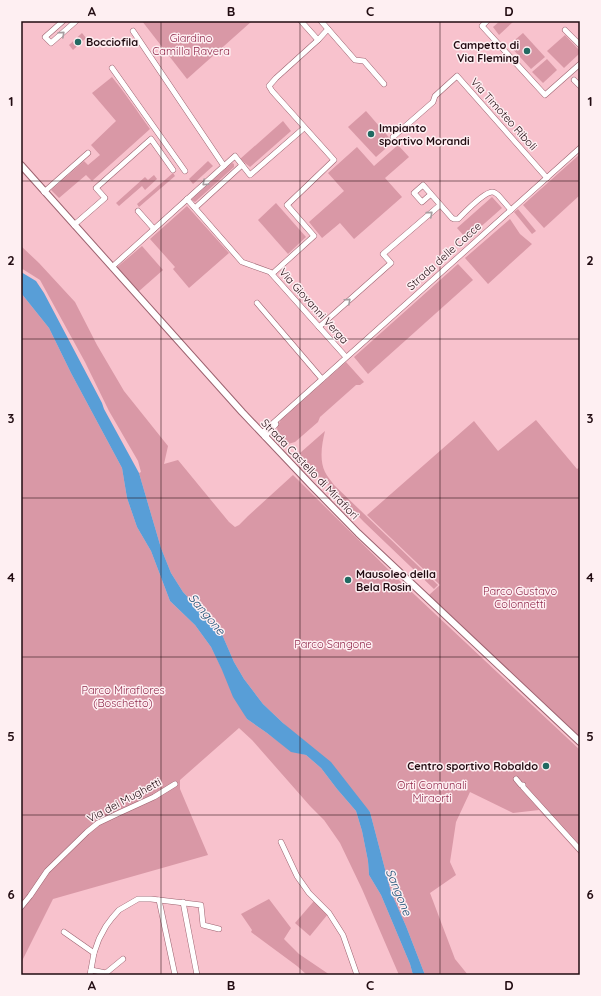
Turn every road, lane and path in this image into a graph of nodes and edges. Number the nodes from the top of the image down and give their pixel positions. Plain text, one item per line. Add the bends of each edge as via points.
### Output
1 (63, 21) edge
2 (76, 21) edge
3 (301, 21) edge
4 (321, 21) edge
5 (487, 21) edge
6 (328, 29) junction
7 (566, 30) dead end
8 (133, 31) dead end
9 (318, 40) junction
10 (580, 45) edge
11 (580, 64) edge
12 (112, 68) dead end
13 (574, 80) dead end
14 (384, 84) dead end
15 (580, 86) edge
16 (304, 128) junction
17 (393, 137) dead end
18 (580, 148) edge
19 (88, 153) dead end
20 (242, 165) junction
21 (21, 166) edge
22 (224, 166) junction
23 (173, 170) dead end
24 (185, 171) dead end
25 (547, 178) junction
26 (44, 192) junction
27 (431, 194) dead end
28 (187, 199) junction
29 (440, 205) junction
30 (195, 208) junction
31 (511, 210) junction
32 (138, 211) dead end
33 (74, 225) junction
34 (154, 229) junction
35 (112, 267) junction
36 (272, 274) junction
37 (257, 303) dead end
38 (319, 327) junction
39 (346, 357) junction
40 (322, 379) junction
41 (263, 435) junction
42 (580, 742) edge
43 (516, 779) dead end
44 (176, 784) dead end
45 (281, 842) dead end
46 (580, 850) edge
47 (159, 900) junction
48 (183, 902) junction
49 (21, 907) edge
50 (219, 929) dead end
51 (64, 932) dead end
52 (94, 953) junction
53 (123, 959) dead end
54 (91, 972) edge
55 (175, 975) edge
56 (197, 975) edge
57 (357, 975) edge

1 -> 2 street via 45,37 51,43
3 - 9 street
4 - 6 street
5 - 11 street via 482,26 544,95
6 - 9 street
6 - 14 street via 355,60 364,61
7 - 10 street
8 - 22 street
9 - 16 street via 270,86 272,92
12 - 24 street
13 - 15 street
16 - 20 street via 250,175
16 - 36 street via 334,160 287,205 314,236
17 - 25 street, Via Timoteo Riboli via 457,76
18 - 25 street, Strada delle Cacce
19 - 26 street
20 - 22 street via 235,156
20 - 30 street
21 - 26 street, Strada Castello di Mirafiori
22 -> 28 street
23 - 33 street via 151,139 96,188 105,198
25 - 31 street, Strada delle Cacce
26 - 33 street, Strada Castello di Mirafiori
27 - 29 street
28 - 30 street, Via Giovanni Verga
28 - 34 street
29 - 31 street via 456,219 492,192
38 -> 29 street via 391,262 383,254
30 - 36 street, Via Giovanni Verga via 242,262 268,270
31 - 39 street, Strada delle Cacce
32 - 34 street
33 - 35 street, Strada Castello di Mirafiori
34 - 35 street
35 - 41 street, Strada Castello di Mirafiori
36 - 38 street, Via Giovanni Verga
37 - 40 street
38 - 39 street, Via Giovanni Verga
39 - 40 street, Strada delle Cacce
40 - 41 street, Strada delle Cacce via 276,423 268,427
41 - 42 street, Strada Castello di Mirafiori via 358,533
43 - 46 street
44 - 49 street, Via dei Mughetti via 98,823 47,871
45 - 57 street via 296,876 329,913 344,935
47 - 48 street
47 - 52 street via 138,899 119,910 106,926
47 - 55 street
48 - 50 street via 201,905 203,925
48 - 56 street
51 - 52 street
52 - 54 street
53 - 54 street via 106,973

